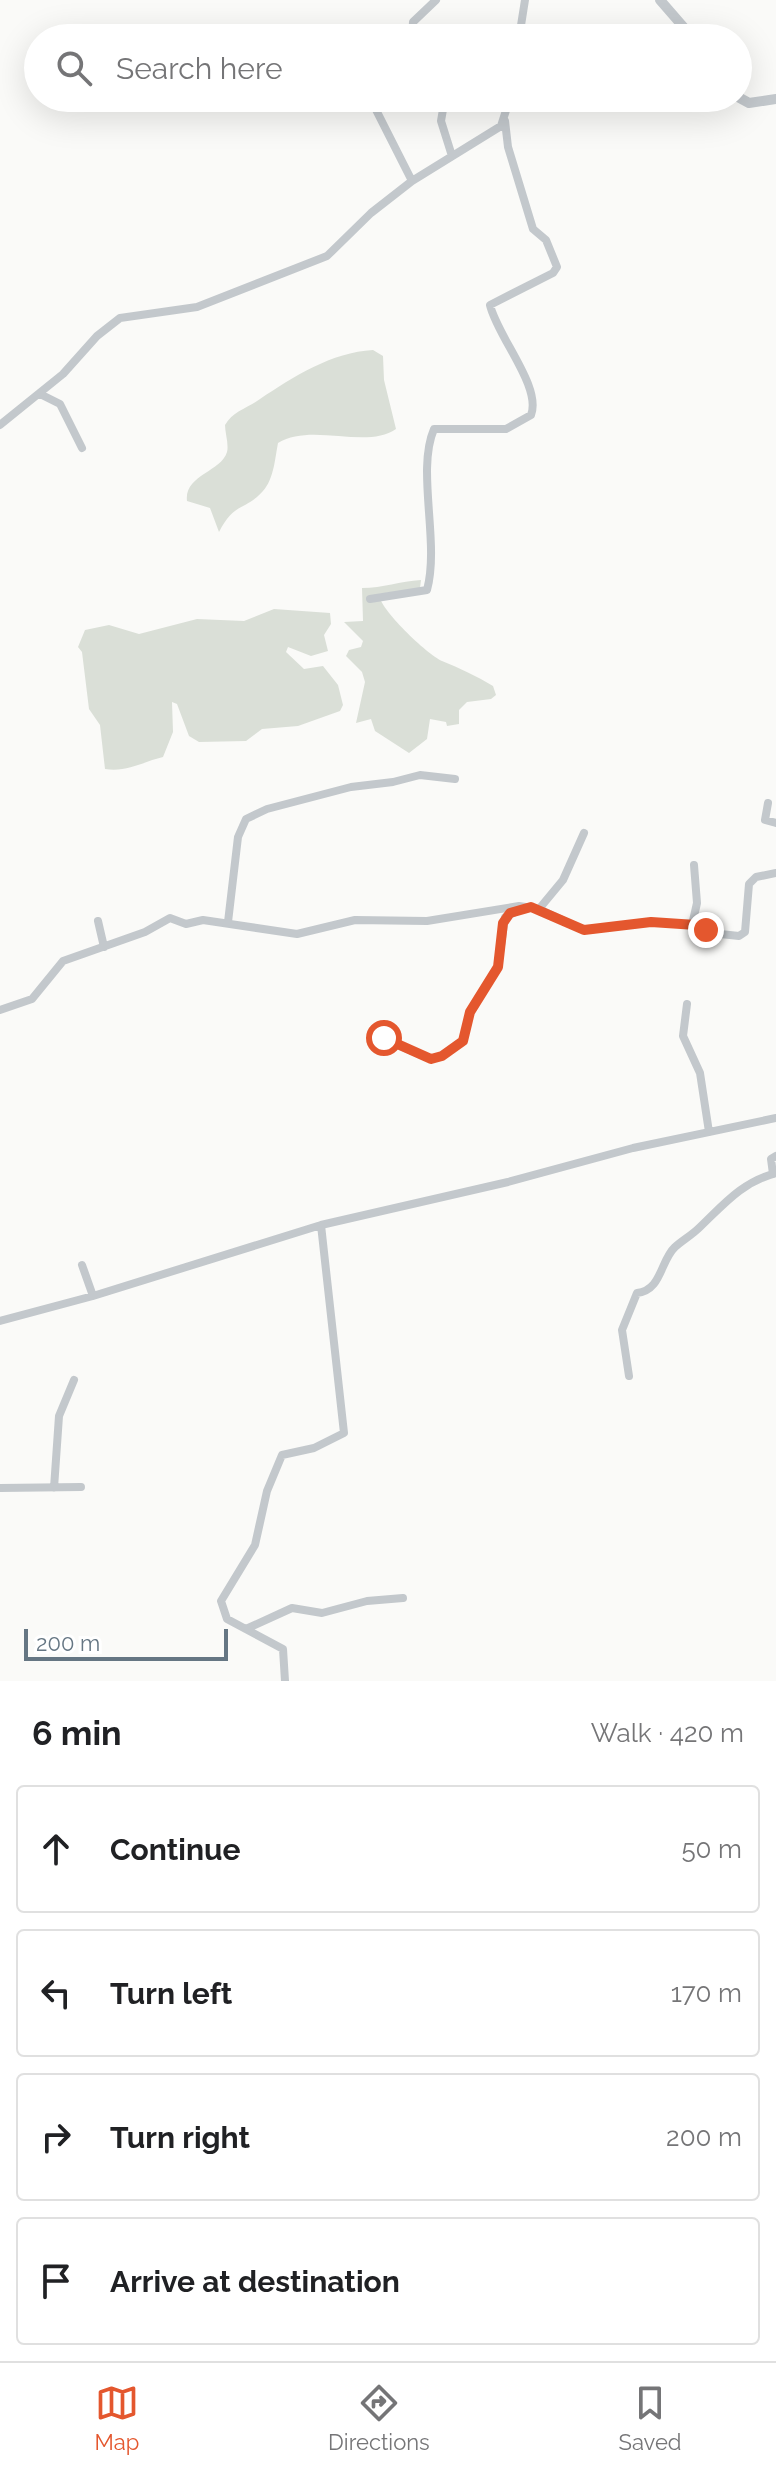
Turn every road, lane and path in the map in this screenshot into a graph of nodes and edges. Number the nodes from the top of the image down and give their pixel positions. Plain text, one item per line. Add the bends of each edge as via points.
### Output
1 (436, 0) edge
2 (525, 0) edge
3 (660, 0) edge
4 (413, 24) edge
5 (521, 24) edge
6 (681, 24) edge
7 (776, 99) edge
8 (752, 103) edge
9 (377, 112) edge
10 (443, 112) edge
11 (507, 112) edge
12 (505, 121) junction
13 (452, 156) junction
14 (412, 181) junction
15 (40, 394) junction
16 (0, 415) edge
17 (10, 417) junction
18 (0, 425) edge
19 (82, 448) dead end
20 (370, 599) dead end
21 (455, 779) dead end
22 (768, 803) dead end
23 (776, 823) edge
24 (584, 833) dead end
25 (694, 865) dead end
26 (776, 873) edge
27 (535, 908) junction
28 (98, 921) dead end
29 (228, 922) junction
30 (692, 925) junction
31 (104, 947) junction
32 (687, 1004) dead end
33 (0, 1010) edge
34 (385, 1032) dead end
35 (776, 1118) edge
36 (709, 1132) junction
37 (776, 1156) edge
38 (774, 1173) edge
39 (321, 1225) junction
40 (82, 1265) dead end
41 (93, 1296) junction
42 (0, 1321) edge
43 (629, 1376) dead end
44 (74, 1380) dead end
45 (81, 1487) dead end
46 (0, 1488) edge
47 (54, 1488) junction
48 (403, 1598) dead end
49 (246, 1629) junction
50 (285, 1681) edge

1 - 4 street
2 - 5 street
3 - 6 street
7 - 8 street
9 - 14 street
10 - 13 street
11 - 12 street
12 - 13 street
12 - 20 street via 533,229 546,240 557,267 490,305 497,329 533,393 534,408 506,429 434,429 427,452 432,526 427,590
13 - 14 street
14 - 15 street via 327,256 197,307 120,318
15 - 17 street
15 - 19 street via 60,404
16 - 17 street
17 - 18 street
21 - 29 street via 420,775 351,787 246,819 238,837
22 - 23 street via 765,820
24 - 27 street via 563,880
25 - 30 street via 697,903
26 - 30 street via 749,884 743,935 721,935
27 - 29 street via 427,921 355,920 297,934
27 - 30 street via 584,930 634,922
27 - 34 street via 505,917 498,967 470,1012 463,1041 431,1059 386,1040
28 - 31 street
29 - 31 street via 164,919
31 - 33 street via 63,961 32,999
32 - 36 street via 683,1036 700,1073
35 - 36 street
36 - 39 street
37 - 38 street via 770,1162
38 - 43 street via 718,1205 672,1251 650,1288 637,1293 622,1330
39 - 41 street
39 - 49 street via 344,1433 314,1448 288,1451 278,1463 255,1545 221,1601 227,1619
40 - 41 street
41 - 42 street
44 - 47 street via 59,1416
45 - 47 street
46 - 47 street
48 - 49 street via 324,1613 292,1608
49 - 50 street via 283,1649

